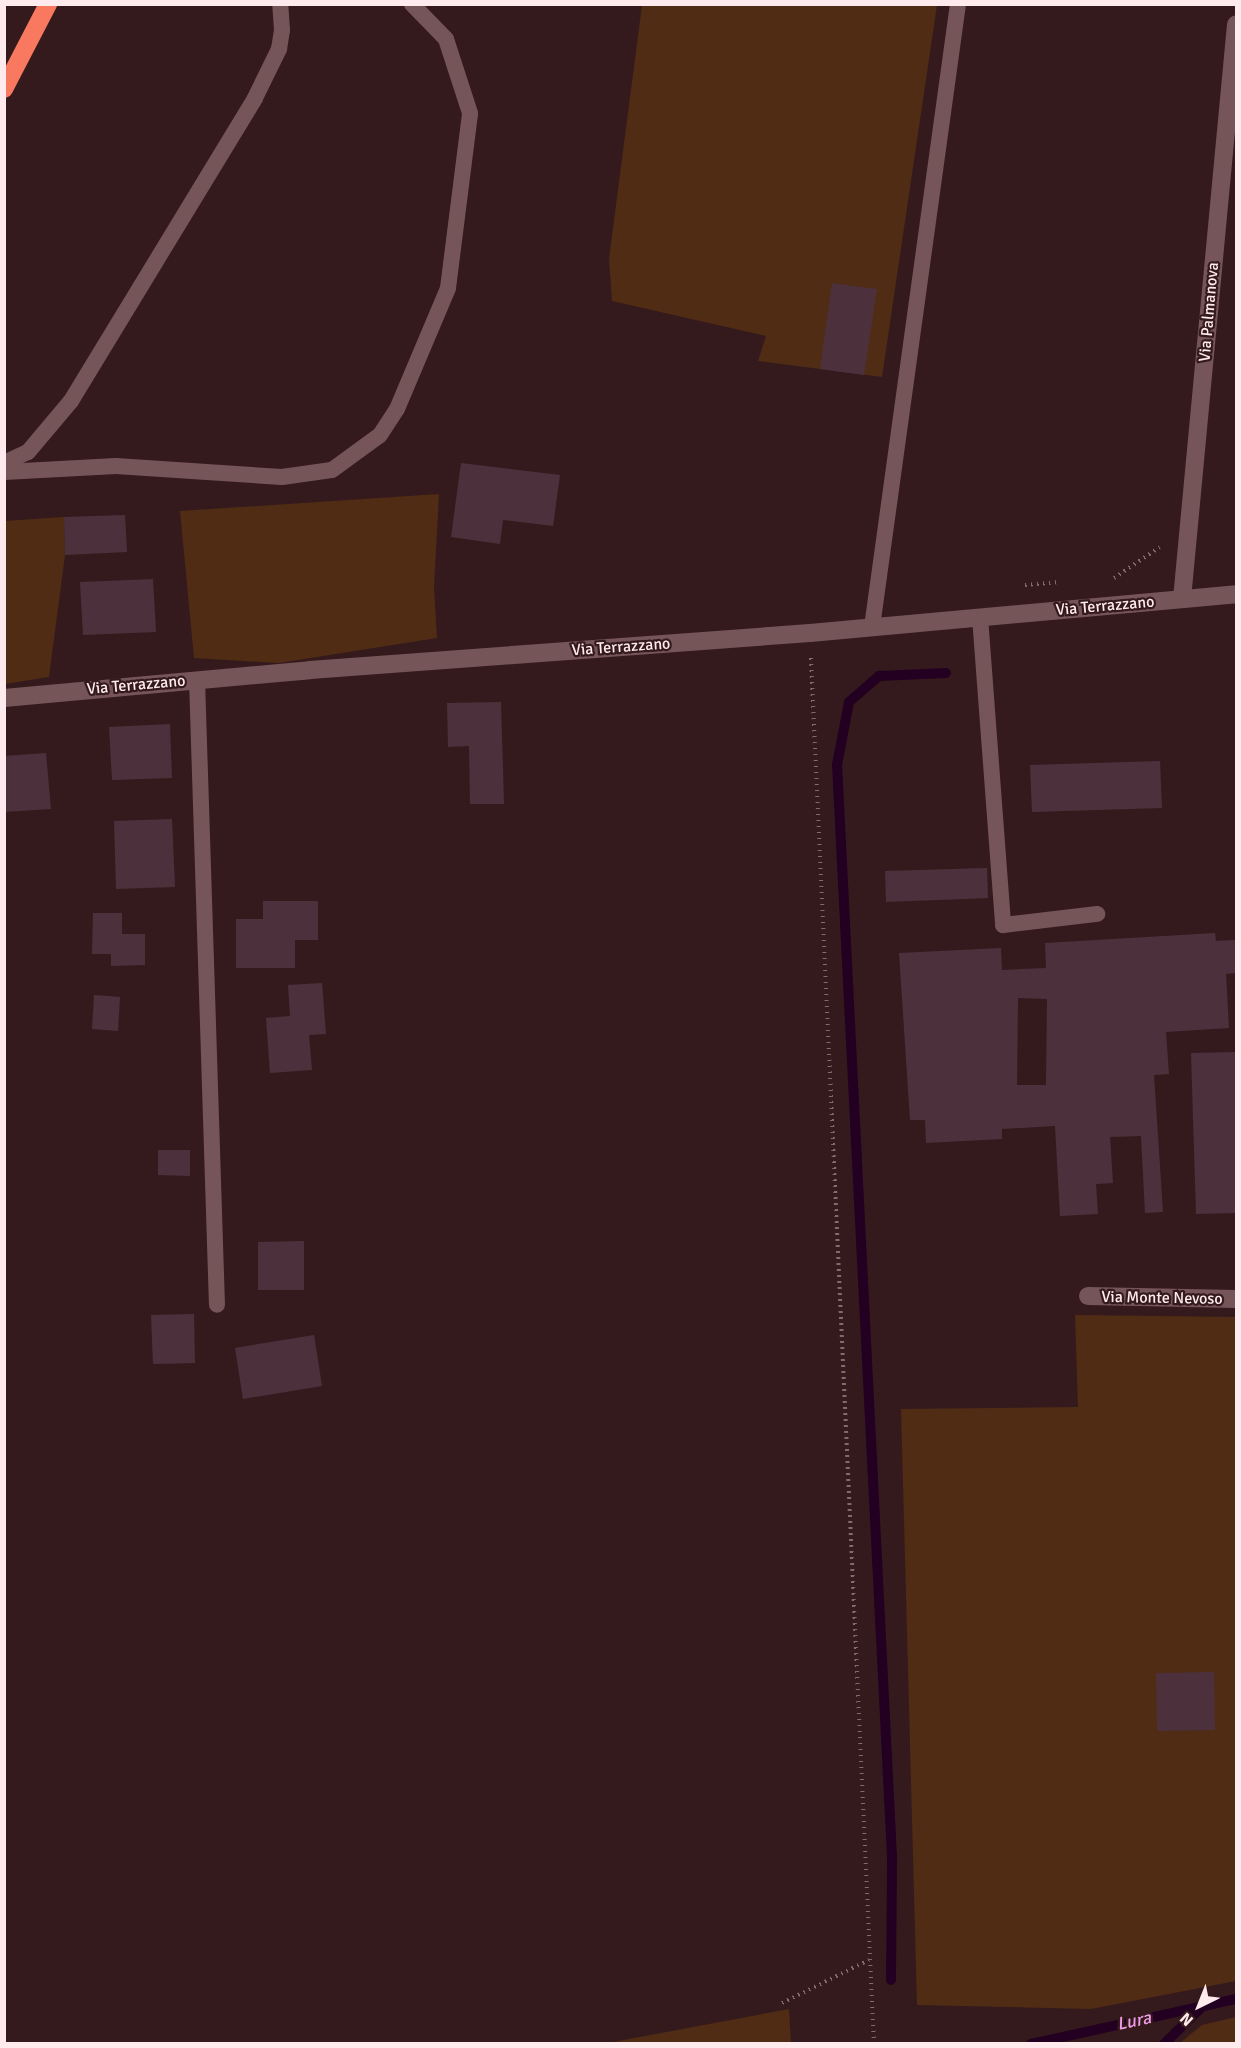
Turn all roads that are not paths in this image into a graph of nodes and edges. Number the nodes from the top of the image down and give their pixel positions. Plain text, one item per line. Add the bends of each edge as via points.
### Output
1 (48, 4) edge
2 (280, 4) edge
3 (412, 4) edge
4 (958, 4) edge
5 (1236, 25) edge
6 (4, 89) edge
7 (4, 463) edge
8 (4, 472) edge
9 (1236, 594) edge
10 (1182, 599) junction
11 (980, 617) junction
12 (872, 627) junction
13 (197, 680) junction
14 (4, 698) edge
15 (1097, 914) dead end
16 (1088, 1296) dead end
17 (1236, 1299) edge
18 (217, 1305) dead end

1 - 6 highway
2 - 7 lane via 279,49 249,108 71,401 28,452
3 - 8 lane via 446,39 470,113 447,288 397,409 380,435 332,470 282,477 116,466
4 - 12 lane
5 - 10 street, Via Palmanova
9 - 10 street, Via Terrazzano
10 - 11 street, Via Terrazzano
11 - 12 street, Via Terrazzano
11 - 15 lane via 1003,925
12 - 13 street, Via Terrazzano
13 - 14 street, Via Terrazzano
13 - 18 lane
16 - 17 street, Via Monte Nevoso

